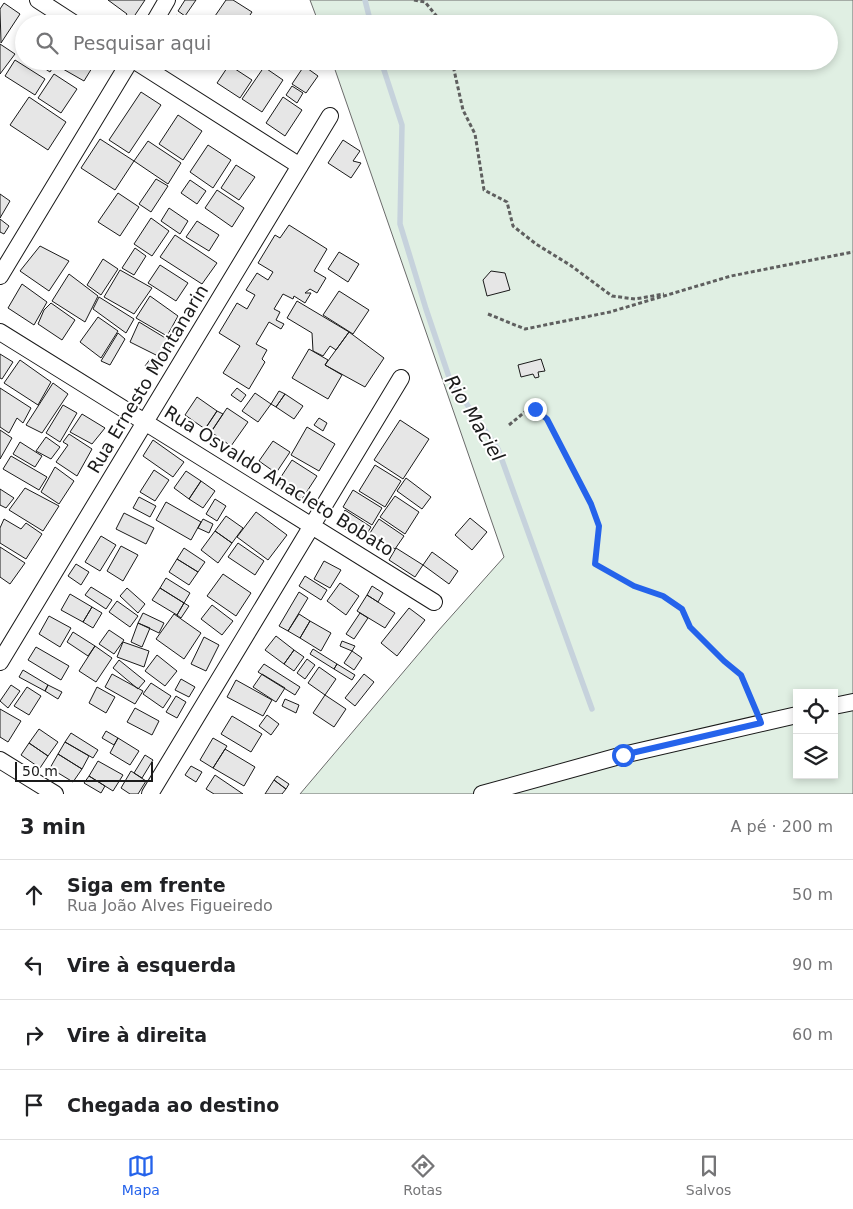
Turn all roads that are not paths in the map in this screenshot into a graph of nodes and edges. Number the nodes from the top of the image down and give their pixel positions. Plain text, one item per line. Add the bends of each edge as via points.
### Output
1 (38, 0) edge
2 (167, 0) edge
3 (61, 15) edge
4 (158, 15) edge
5 (125, 70) edge
6 (149, 70) edge
7 (330, 116) dead end
8 (300, 166) junction
9 (0, 276) edge
10 (0, 332) edge
11 (401, 378) dead end
12 (145, 422) junction
13 (312, 525) junction
14 (434, 602) dead end
15 (0, 662) edge
16 (853, 702) edge
17 (838, 705) edge
18 (793, 716) edge
19 (0, 760) edge
20 (55, 794) edge
21 (150, 794) edge
22 (482, 794) edge

1 - 3 street
2 - 4 street
5 - 9 street
6 - 8 street
7 - 8 street, Rua Ernesto Montanarin
8 - 12 street, Rua Ernesto Montanarin
10 - 12 street, Rua Osvaldo Anacleto Bobato
11 - 13 street
12 - 13 street, Rua Osvaldo Anacleto Bobato
12 - 15 street, Rua Ernesto Montanarin
13 - 14 street, Rua Osvaldo Anacleto Bobato
13 - 21 street
16 - 17 street
18 - 22 street via 623,755
19 - 20 street

